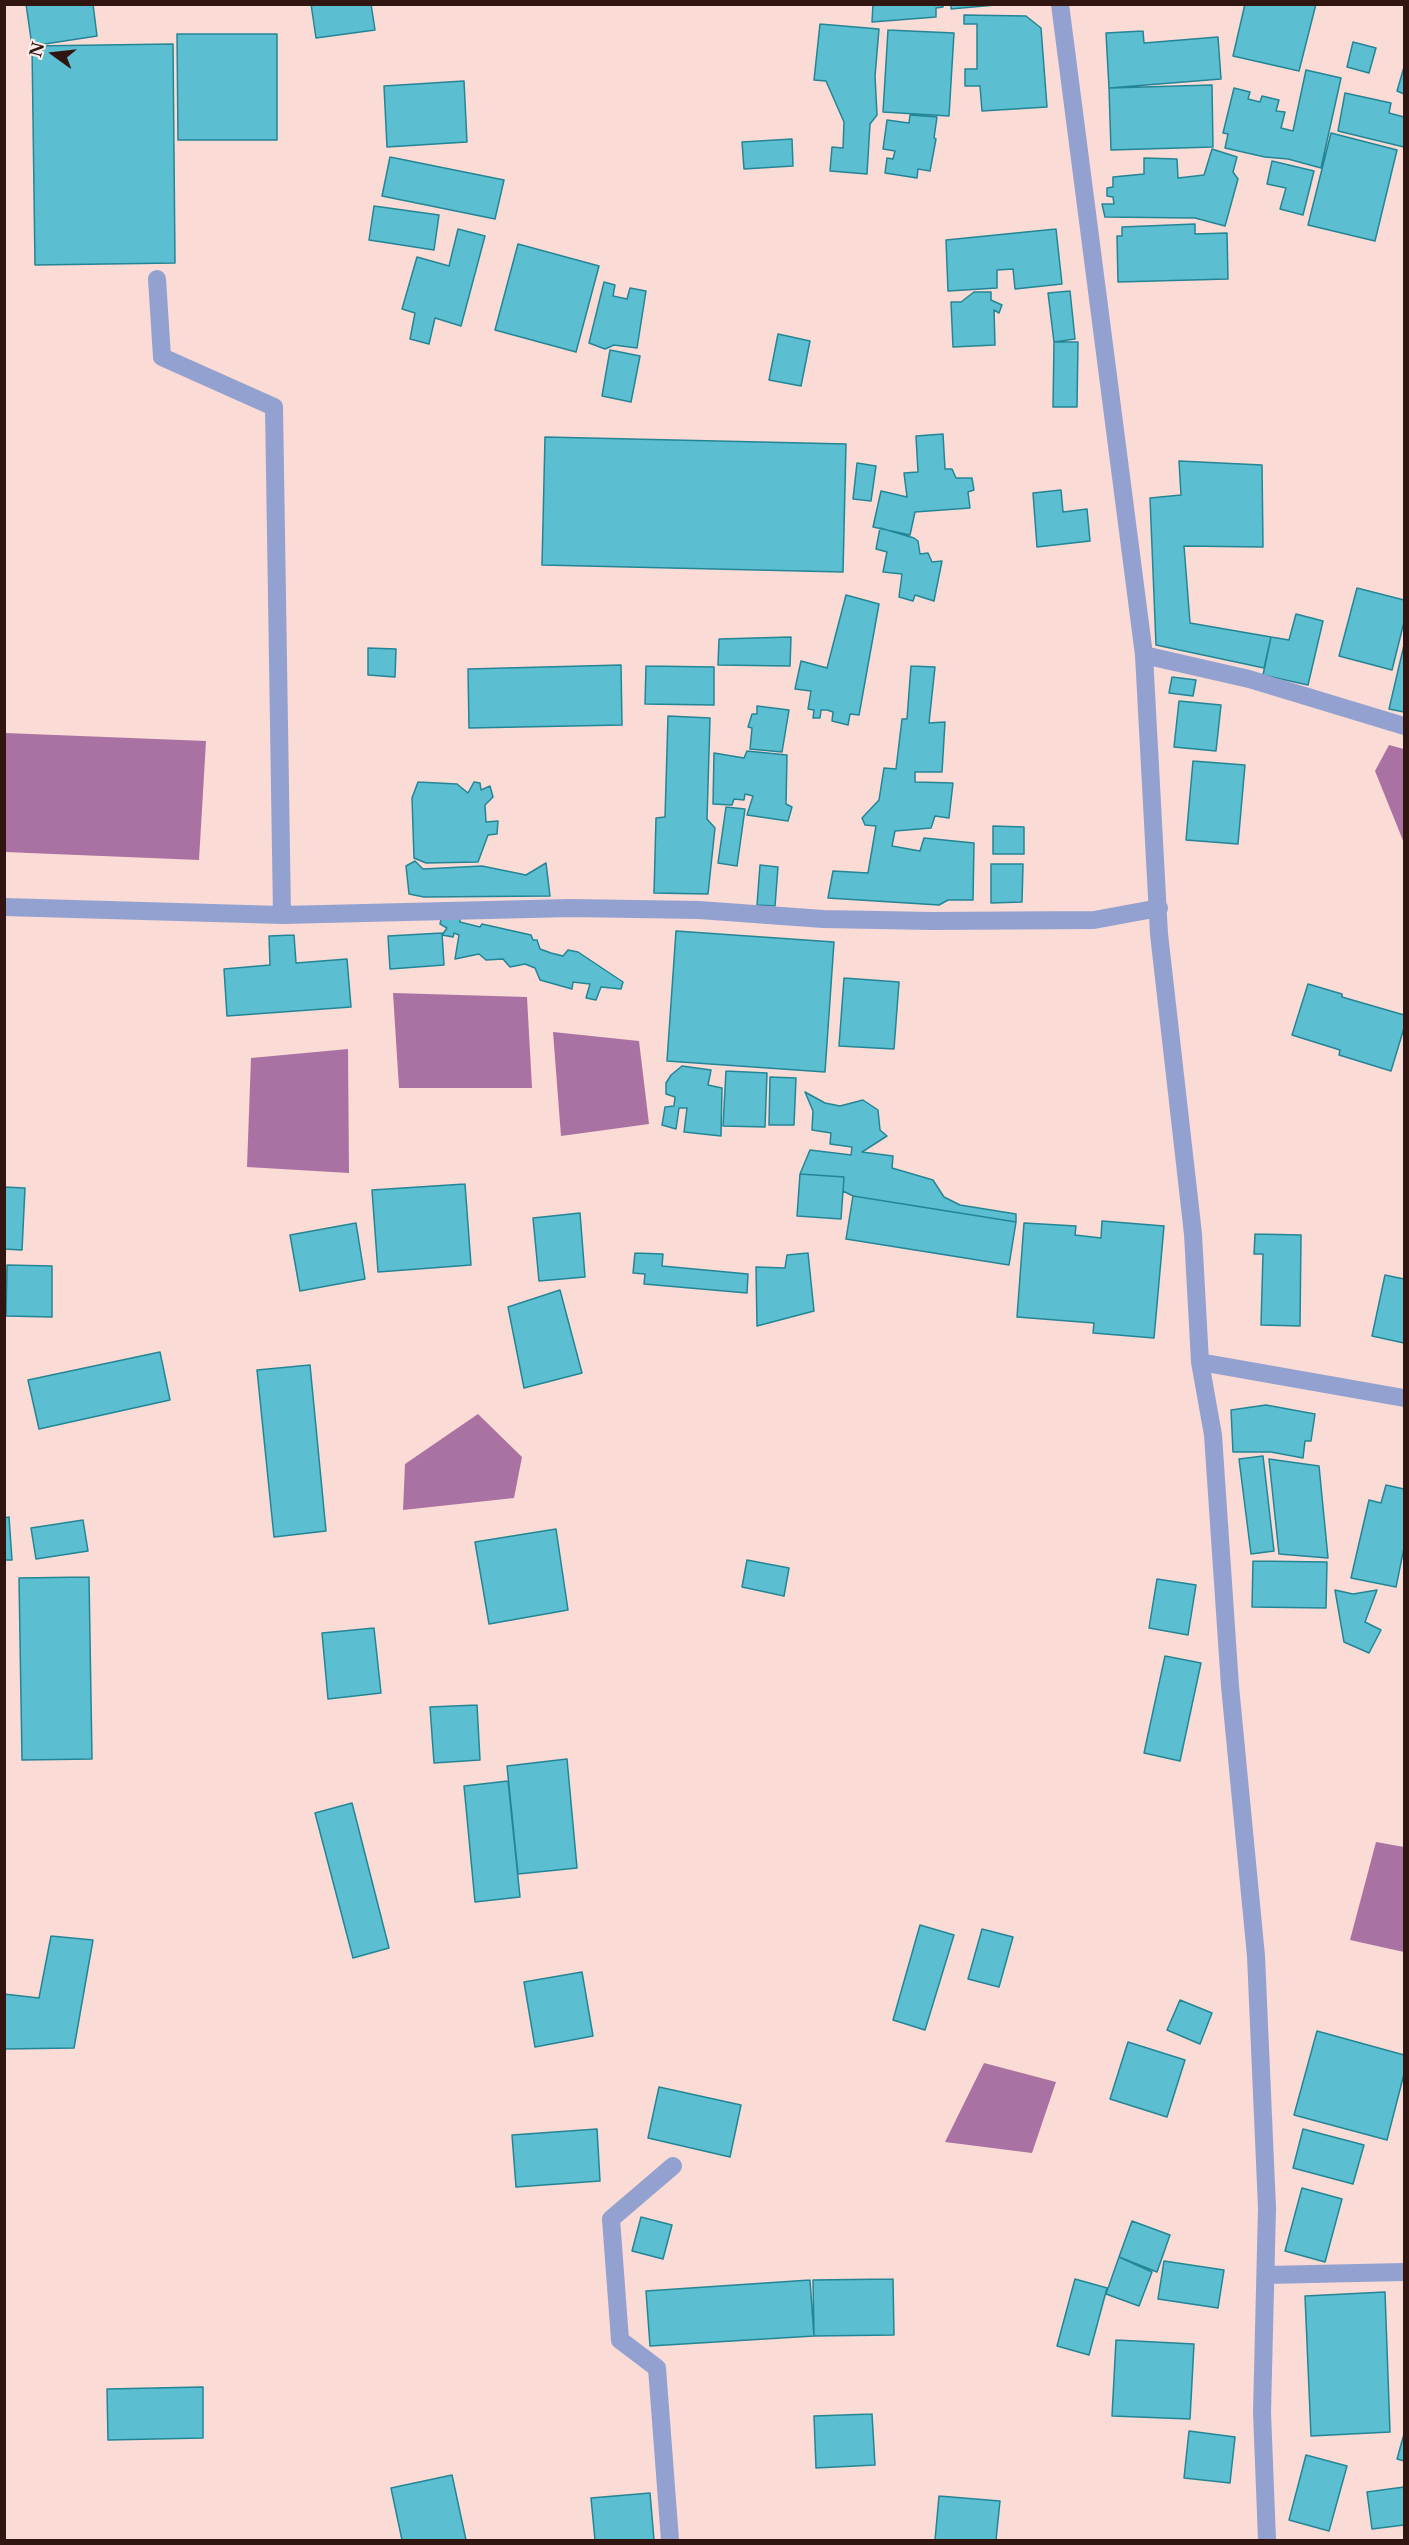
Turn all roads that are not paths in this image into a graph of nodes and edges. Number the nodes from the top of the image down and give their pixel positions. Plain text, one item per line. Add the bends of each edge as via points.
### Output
1 (1060, 4) edge
2 (157, 279) dead end
3 (1144, 655) junction
4 (1404, 726) edge
5 (4, 907) edge
6 (1159, 908) junction
7 (282, 915) junction
8 (1200, 1362) junction
9 (1404, 1398) edge
10 (673, 2166) dead end
11 (1404, 2272) edge
12 (1266, 2275) junction
13 (670, 2541) edge
14 (1267, 2541) edge

1 - 3 street
2 - 7 street via 162,357 274,407
3 - 4 street via 1249,679
3 - 6 street
5 - 7 street
6 - 7 street via 1094,920 823,919 699,910 571,908
6 - 8 street via 1193,1234
8 - 9 street
8 - 12 street via 1213,1435 1230,1686 1256,1956
10 - 13 street via 611,2219 620,2340 657,2368
11 - 12 street
12 - 14 street via 1262,2412

